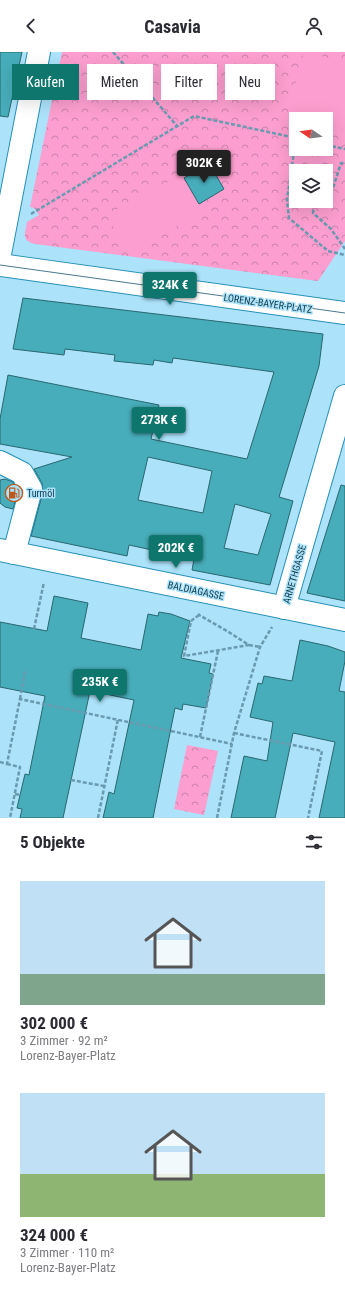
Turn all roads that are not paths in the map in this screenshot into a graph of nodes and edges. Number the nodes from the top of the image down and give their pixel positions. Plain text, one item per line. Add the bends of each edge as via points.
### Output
1 (39, 52) edge
2 (0, 254) edge
3 (0, 265) edge
4 (345, 313) edge
5 (345, 396) edge
6 (0, 462) edge
7 (7, 552) edge
8 (284, 608) junction
9 (345, 620) edge

1 - 2 street
3 - 4 street, LORENZ-BAYER-PLATZ
5 - 8 street, ARNETHGASSE
6 - 7 street via 22,473 31,489
7 - 8 street, BALDIAGASSE
8 - 9 street, BALDIAGASSE

